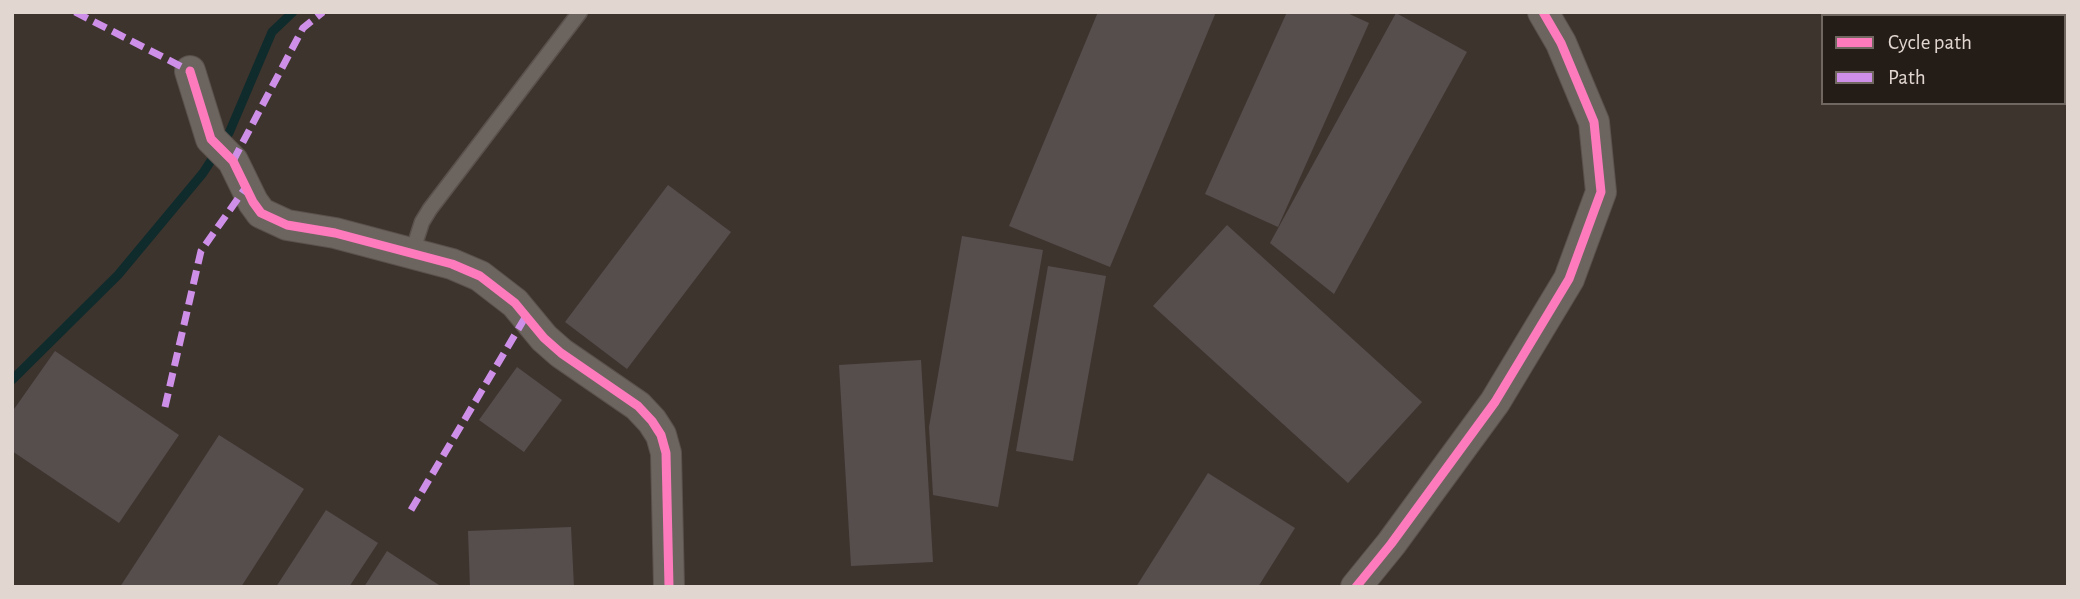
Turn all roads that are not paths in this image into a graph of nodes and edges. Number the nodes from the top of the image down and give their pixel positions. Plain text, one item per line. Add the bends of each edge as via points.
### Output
1 (580, 12) edge
2 (1543, 12) edge
3 (190, 71) dead end
4 (412, 253) junction
5 (669, 587) edge
6 (1356, 587) edge

1 - 4 lane via 429,209
2 - 6 street via 1594,122 1601,192 1569,279 1495,402
3 - 4 street via 218,146 233,161 261,213 287,225
4 - 5 street via 452,264 498,288 561,353 638,406 652,421 666,453

